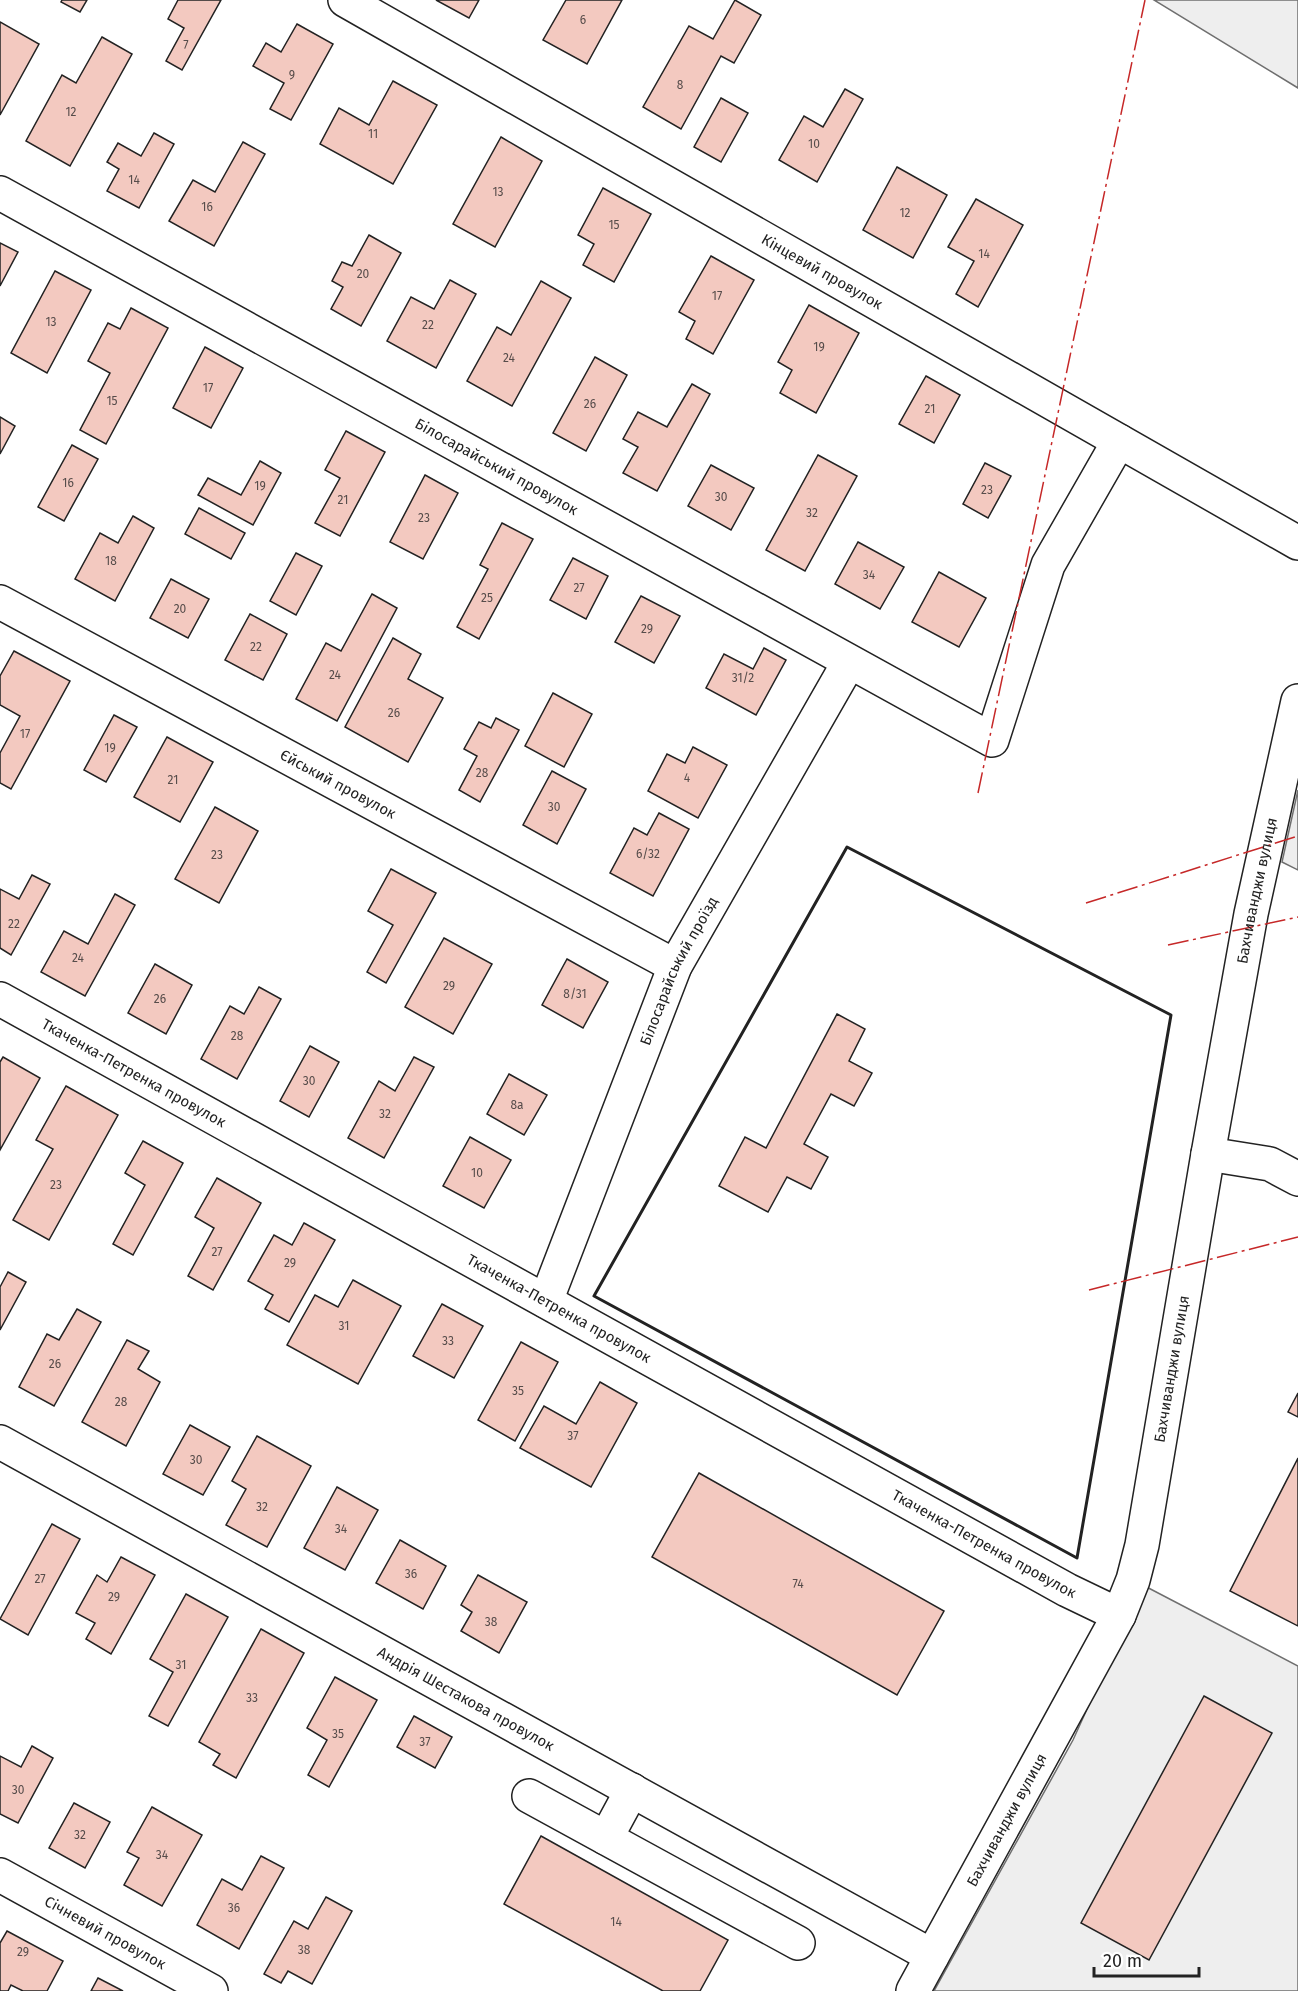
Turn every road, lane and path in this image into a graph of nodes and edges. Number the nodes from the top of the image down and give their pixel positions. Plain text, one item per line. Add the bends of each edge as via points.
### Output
1 (345, 0) edge
2 (0, 193) edge
3 (1119, 441) junction
4 (1298, 543) edge
5 (0, 602) edge
6 (849, 662) junction
7 (1298, 701) edge
8 (675, 966) junction
9 (0, 999) edge
10 (1208, 1154) junction
11 (1298, 1179) edge
12 (546, 1300) junction
13 (0, 1442) edge
14 (1119, 1615) junction
15 (632, 1790) junction
16 (529, 1796) dead end
17 (606, 1838) junction
18 (0, 1875) edge
19 (798, 1943) dead end
20 (932, 1956) junction
21 (211, 1991) edge
22 (913, 1991) edge

1 - 3 street, Кінцевий провулок
2 - 6 street, Білосарайський провулок
3 - 4 street, Кінцевий провулок
3 - 6 street, Білосарайський провулок via 1048,565 992,740
5 - 8 street, Єйський провулок
6 - 8 street, Білосарайський проїзд
7 - 10 street, Бахчиванджи вулиця via 1251,914
8 - 12 street, Білосарайський проїзд
9 - 12 street, Ткаченка-Петренка провулок
10 - 11 street via 1270,1164
10 - 14 street, Бахчиванджи вулиця via 1142,1545
12 - 14 street, Ткаченка-Петренка провулок via 1067,1590
13 - 15 street, Андрія Шестакова провулок
14 - 20 street, Бахчиванджи вулиця
15 - 17 street
15 - 20 street, Андрія Шестакова провулок
16 - 17 street
17 - 19 street
18 - 21 street, Січневий провулок
20 - 22 street, Бахчиванджи вулиця

